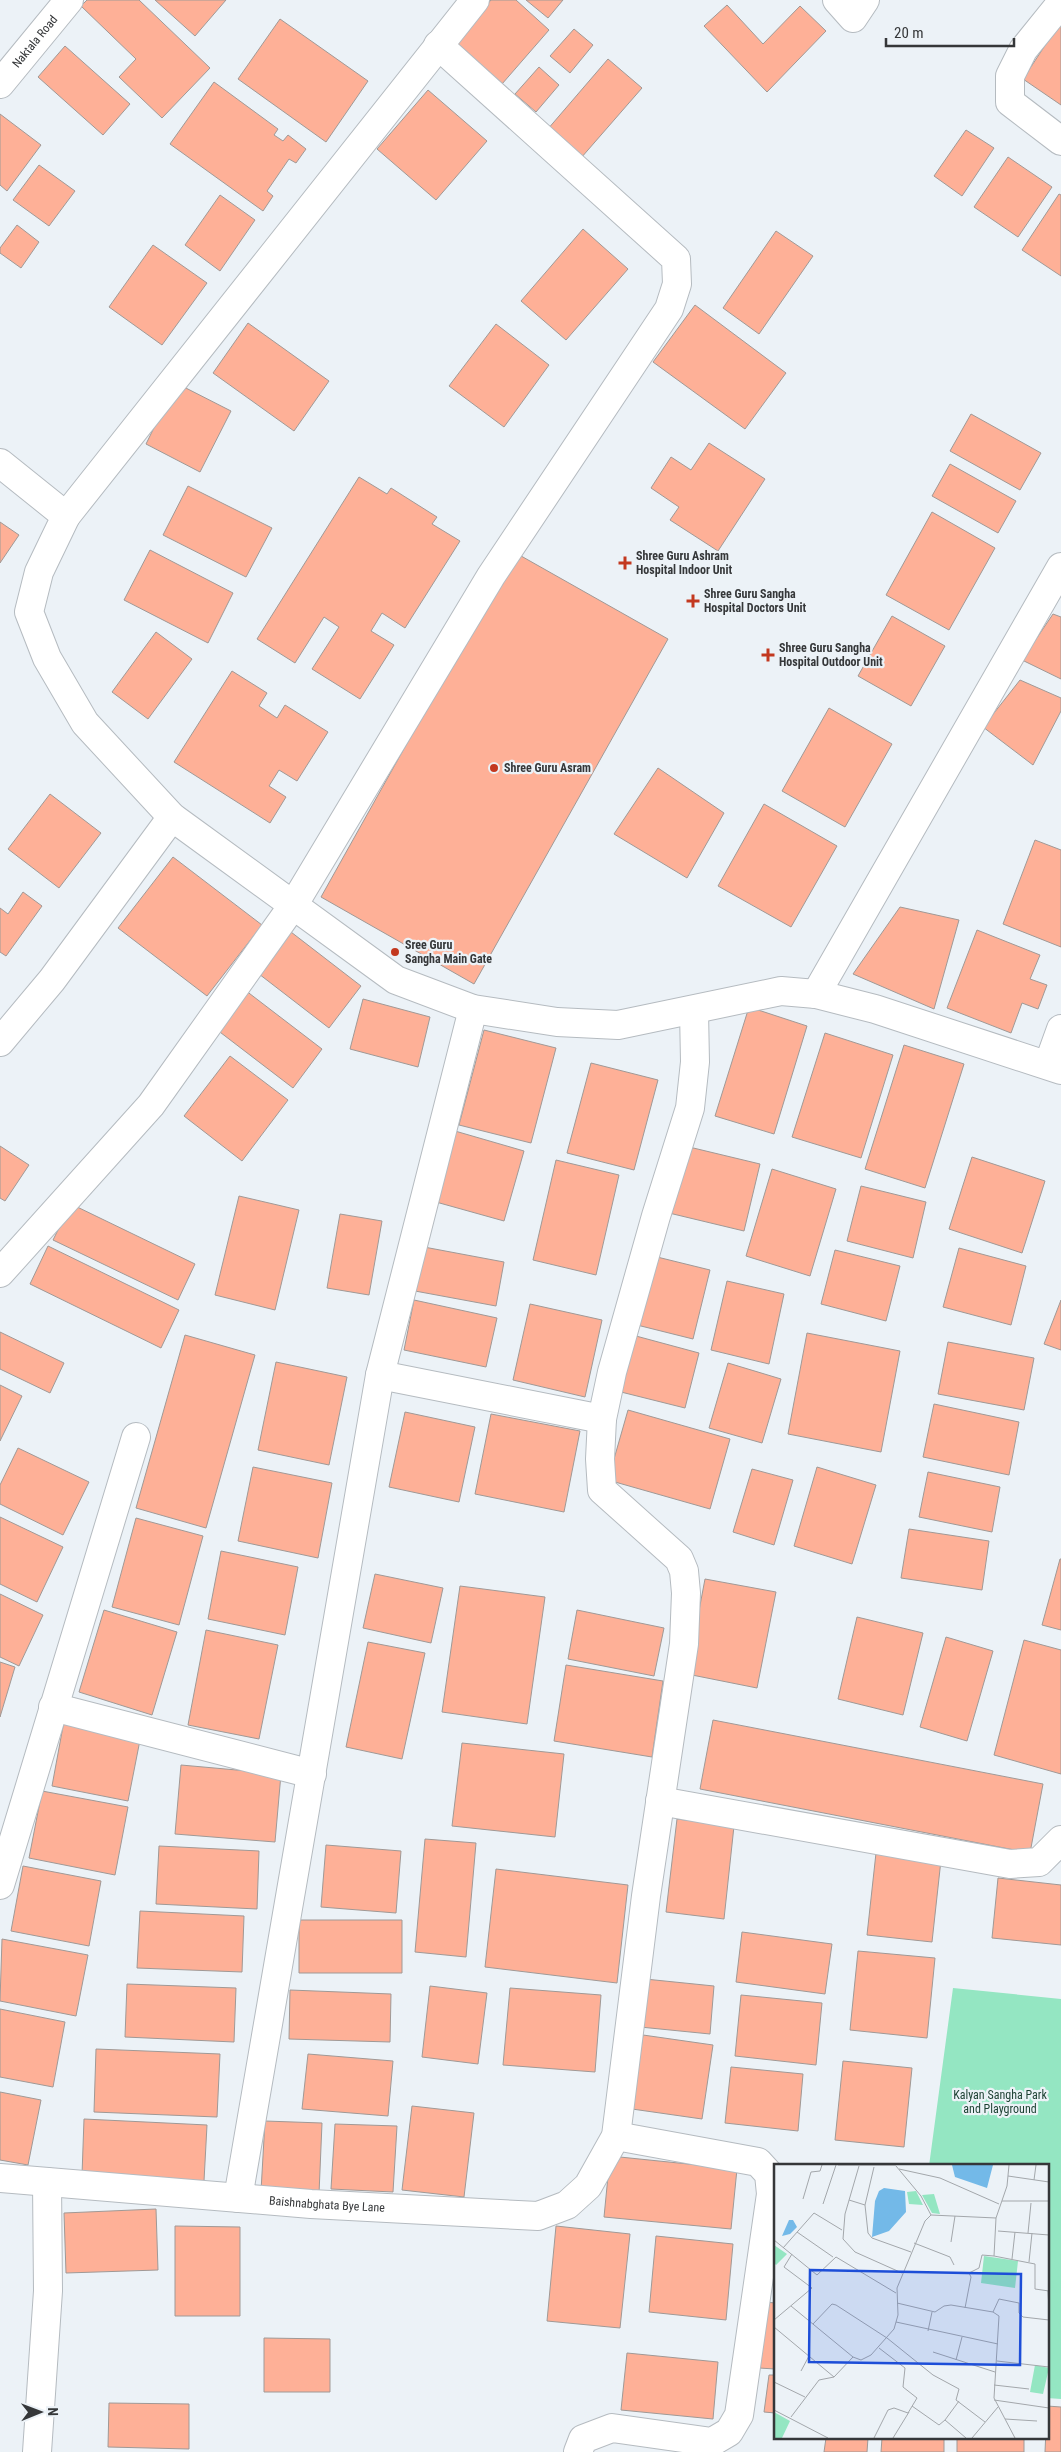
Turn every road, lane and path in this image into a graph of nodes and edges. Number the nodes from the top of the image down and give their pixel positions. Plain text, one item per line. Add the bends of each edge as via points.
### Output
1 (475, 0) edge
2 (837, 0) edge
3 (865, 0) edge
4 (63, 2) edge
5 (1061, 3) edge
6 (438, 46) junction
7 (0, 84) edge
8 (1061, 141) edge
9 (0, 463) edge
10 (66, 516) junction
11 (1061, 567) edge
12 (172, 817) junction
13 (294, 904) junction
14 (816, 994) junction
15 (473, 1009) junction
16 (694, 1011) junction
17 (1061, 1029) edge
18 (0, 1042) edge
19 (1054, 1067) edge
20 (0, 1273) edge
21 (380, 1375) junction
22 (602, 1418) junction
23 (136, 1436) dead end
24 (53, 1706) junction
25 (312, 1774) junction
26 (660, 1801) junction
27 (1061, 1840) edge
28 (0, 1884) edge
29 (616, 2136) junction
30 (0, 2178) edge
31 (47, 2182) junction
32 (238, 2198) junction
33 (37, 2452) edge
34 (578, 2452) edge

1 - 6 street
2 - 3 street via 853,18
4 - 7 street, Naktala Road
5 - 8 street via 1023,50 1010,76 1010,102
6 - 10 street
6 - 13 street via 676,259 677,284 669,309 492,576
9 - 10 street
10 - 12 street via 39,572 29,612 47,658 85,723
11 - 14 street
12 - 13 street
12 - 18 street via 52,980
13 - 15 street via 396,980
13 - 20 street via 151,1105
14 - 16 street via 781,991
14 - 19 street via 875,1009
15 - 16 street via 557,1022 618,1025
15 - 21 street
16 - 22 street via 695,1062 690,1108 650,1234
17 - 19 street
21 - 22 street
21 - 25 street
22 - 26 street via 602,1490 679,1559 684,1571 684,1644
23 - 24 street
24 - 25 street
24 - 28 street
25 - 32 street
26 - 27 street via 1010,1864 1039,1862
26 - 29 street
29 - 32 street, Baishnabghata Bye Lane via 588,2186 567,2205 538,2216
29 - 34 street via 758,2162 769,2174 771,2194 739,2415 728,2432 712,2442 612,2428 584,2438
30 - 31 street, Baishnabghata Bye Lane
31 - 32 street, Baishnabghata Bye Lane
31 - 33 street via 48,2291

